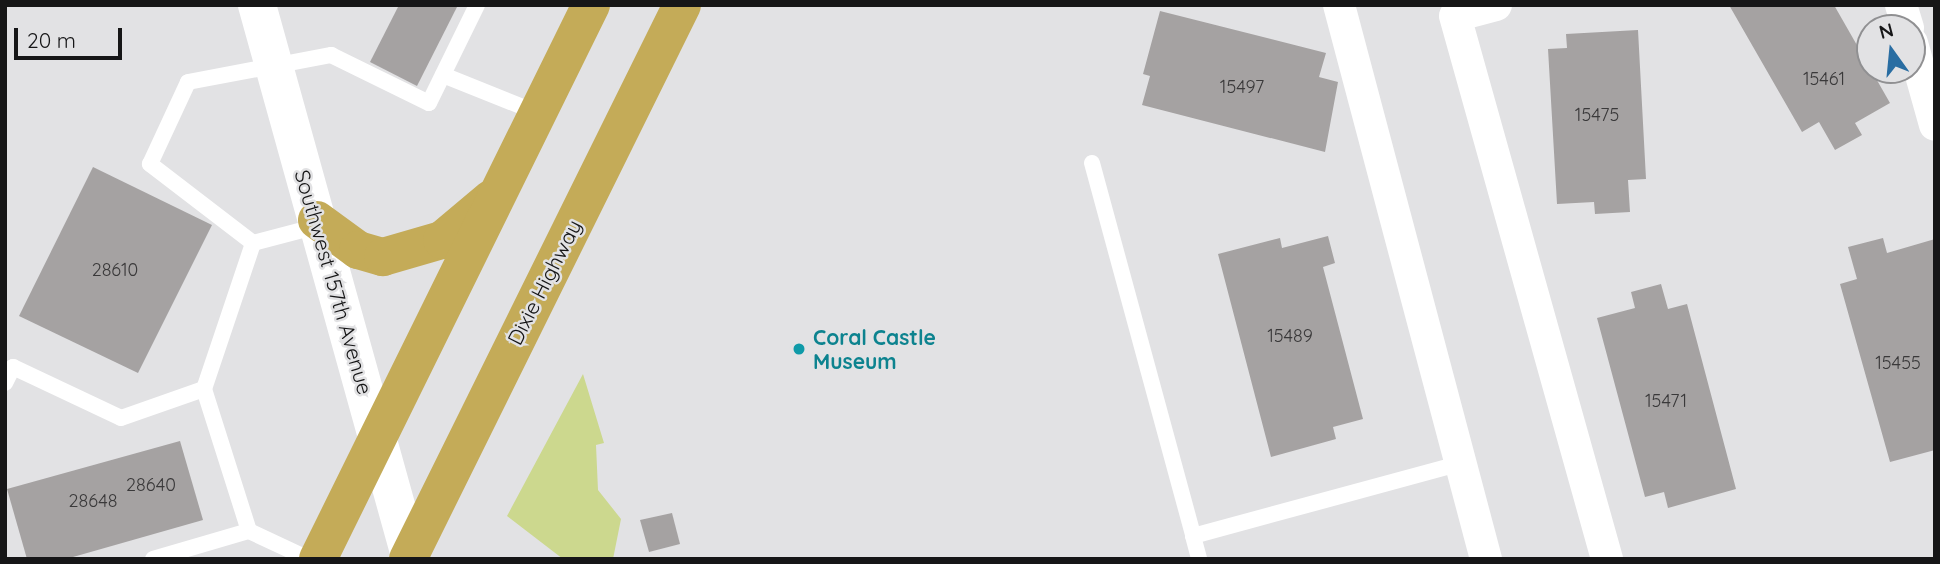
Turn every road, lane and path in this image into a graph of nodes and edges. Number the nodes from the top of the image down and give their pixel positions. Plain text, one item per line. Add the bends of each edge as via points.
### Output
1 (257, 5) edge
2 (477, 5) edge
3 (591, 5) edge
4 (682, 5) edge
5 (1339, 5) edge
6 (1496, 5) edge
7 (274, 67) junction
8 (443, 75) junction
9 (1924, 84) edge
10 (538, 113) junction
11 (1935, 125) edge
12 (1092, 163) dead end
13 (501, 191) junction
14 (317, 223) junction
15 (253, 243) junction
16 (5, 383) edge
17 (204, 389) junction
18 (378, 441) junction
19 (1461, 463) junction
20 (249, 531) junction
21 (1194, 536) junction
22 (410, 557) edge
23 (153, 559) edge
24 (309, 559) edge
25 (318, 559) edge
26 (1199, 559) edge
27 (1486, 559) edge
28 (1607, 559) edge

1 - 7 street, Southwest 157th Avenue
2 - 8 lane
3 - 10 highway
4 - 22 highway, Dixie Highway
5 - 19 street
6 - 28 street via 1455,16
7 - 8 lane via 331,55 429,103
7 - 14 street, Southwest 157th Avenue
7 - 15 lane via 188,82 150,164
8 - 10 lane
9 - 11 street
10 - 13 highway
12 - 21 lane
13 - 14 highway via 442,240 412,253 383,257 358,250
13 - 18 highway
14 - 15 lane
14 - 18 street, Southwest 157th Avenue
15 - 17 lane
16 - 17 lane via 13,367 121,418
17 - 20 lane
18 - 22 street, Southwest 157th Avenue
18 - 25 highway
19 - 21 lane
19 - 27 street
20 - 23 lane
20 - 24 lane
21 - 26 lane

